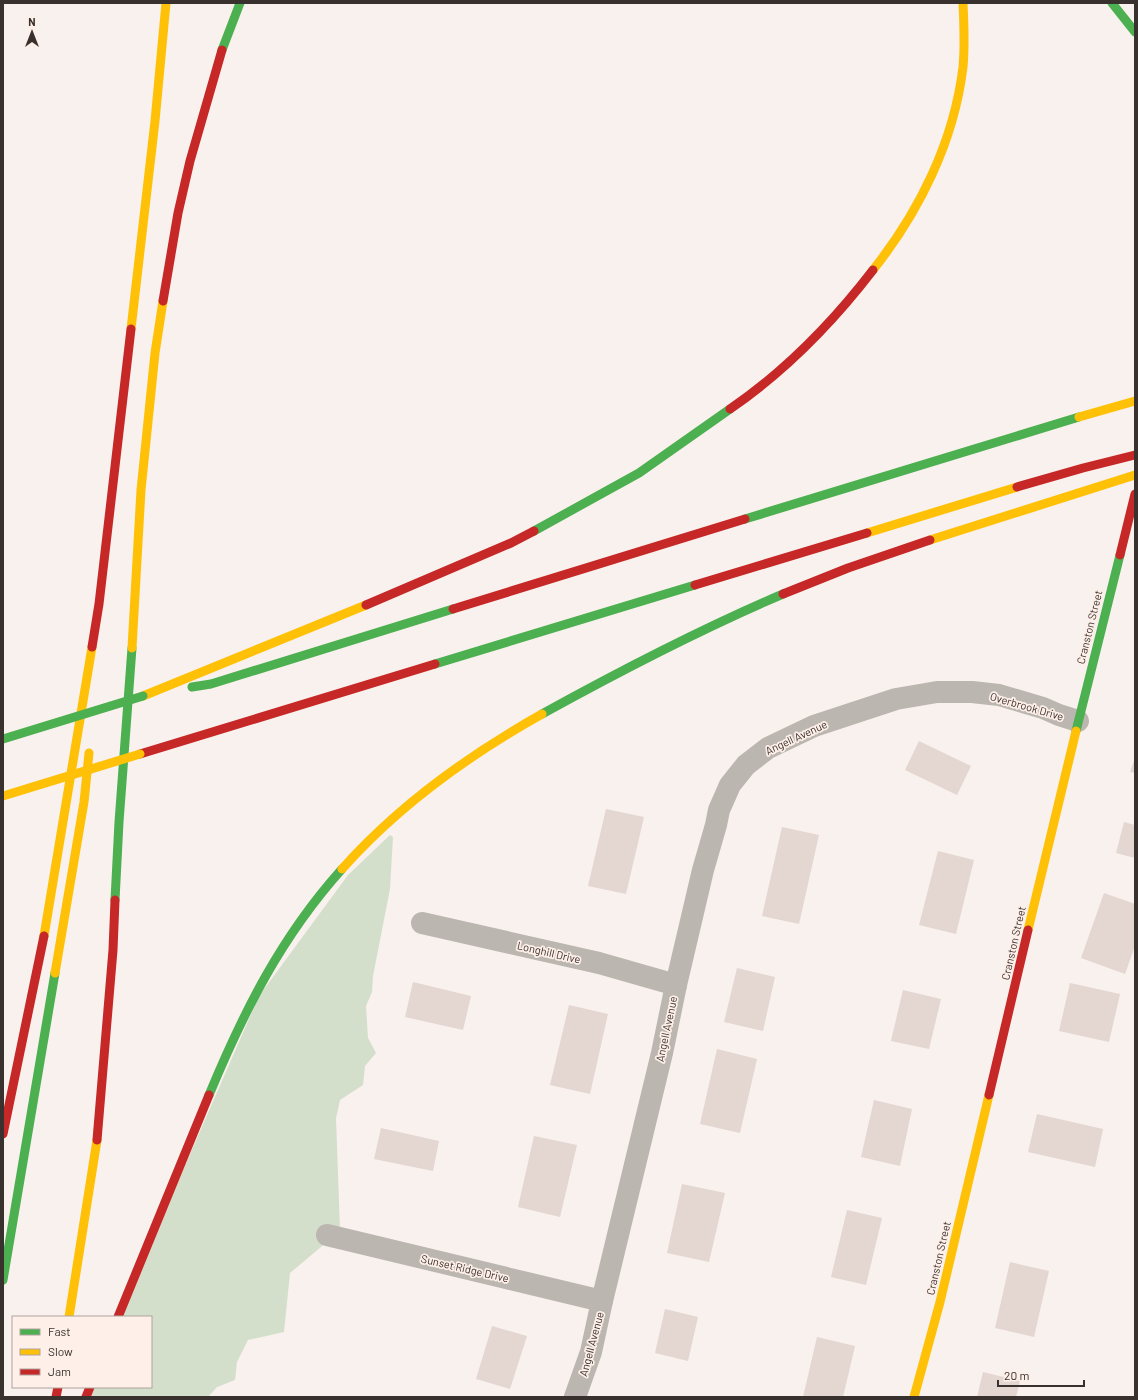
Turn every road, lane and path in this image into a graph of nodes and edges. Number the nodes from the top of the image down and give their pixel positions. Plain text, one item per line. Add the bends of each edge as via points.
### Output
1 (166, 3) edge
2 (240, 3) edge
3 (963, 3) edge
4 (1112, 3) edge
5 (1135, 32) edge
6 (1135, 401) edge
7 (1135, 455) edge
8 (1135, 475) edge
9 (1135, 494) edge
10 (99, 604) junction
11 (95, 689) dead end
12 (143, 696) junction
13 (94, 704) dead end
14 (835, 719) joint
15 (92, 720) dead end
16 (1078, 721) junction
17 (3, 739) edge
18 (90, 742) dead end
19 (3, 796) edge
20 (422, 923) dead end
21 (676, 985) junction
22 (3, 1134) edge
23 (327, 1235) dead end
24 (3, 1280) edge
25 (602, 1301) junction
26 (69, 1316) edge
27 (118, 1316) edge
28 (575, 1397) edge
29 (914, 1397) edge

1 - 10 main road via 155,121
2 - 26 main road via 219,57 190,161 178,213 155,353 142,490 119,822 113,950 96,1138
3 - 12 main road via 963,66 958,98 950,129 922,197 883,258 861,286 834,317 775,375 748,397 639,472 511,542 420,583
4 - 5 main road
6 - 12 main road via 211,684
7 - 19 main road, bridge via 1083,468
8 - 27 main road via 886,555 808,584 729,618 649,657 512,731 428,789 387,823 347,863 278,954 252,998
9 - 16 main road, Cranston Street
10 - 11 main road
10 - 22 main road via 42,946
12 - 17 main road, bridge
13 - 15 main road
14 - 16 street, Overbrook Drive via 896,699 937,692 972,692 999,696 1043,708
14 - 21 street, Angell Avenue via 768,748 746,765 730,785 719,810
16 - 29 main road, Cranston Street via 940,1302
18 - 24 main road via 84,802
20 - 21 street, Longhill Drive via 599,963
21 - 25 street, Angell Avenue
23 - 25 street, Sunset Ridge Drive
25 - 28 street, Angell Avenue via 591,1352

